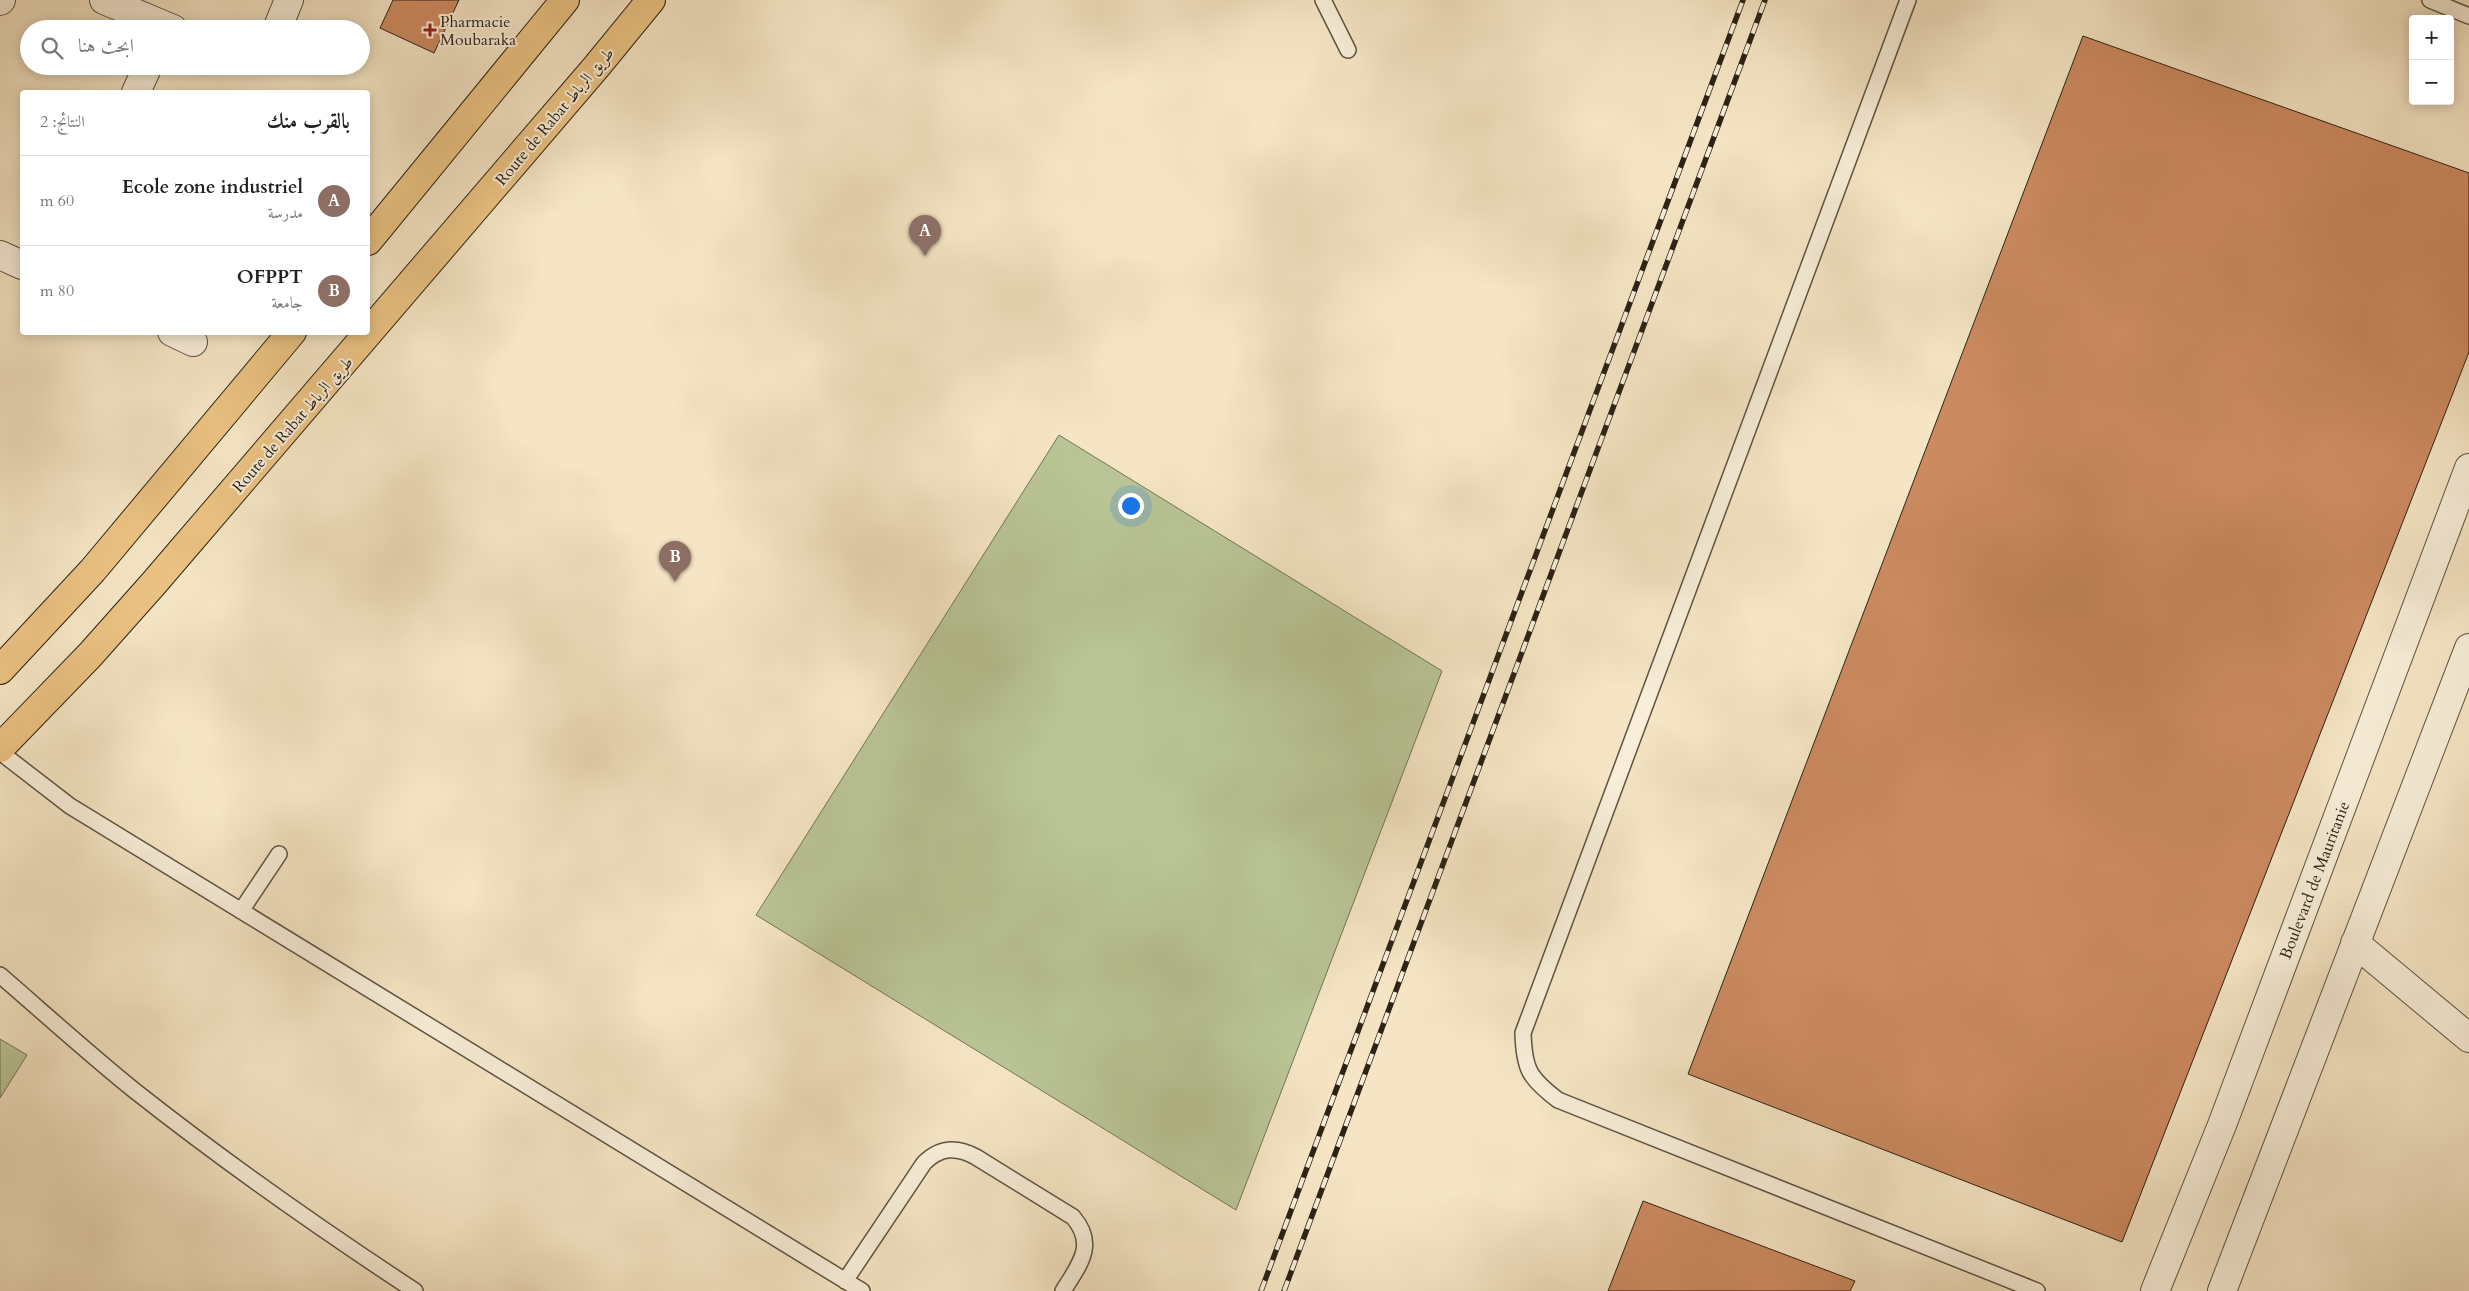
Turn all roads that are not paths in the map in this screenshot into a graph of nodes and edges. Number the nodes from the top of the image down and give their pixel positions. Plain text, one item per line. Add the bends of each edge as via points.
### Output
1 (104, 0) edge
2 (289, 0) edge
3 (565, 0) edge
4 (651, 0) edge
5 (1323, 0) edge
6 (1908, 0) edge
7 (2430, 0) edge
8 (2469, 16) edge
9 (149, 20) edge
10 (281, 20) edge
11 (1348, 50) dead end
12 (144, 75) edge
13 (137, 90) edge
14 (370, 238) edge
15 (0, 255) edge
16 (20, 264) edge
17 (370, 332) edge
18 (289, 335) edge
19 (368, 335) edge
20 (2469, 468) edge
21 (2469, 648) edge
22 (0, 670) edge
23 (0, 748) edge
24 (0, 752) edge
25 (279, 854) dead end
26 (241, 911) junction
27 (2355, 943) junction
28 (0, 975) edge
29 (2469, 1038) edge
30 (845, 1281) junction
31 (415, 1291) edge
32 (862, 1291) edge
33 (1063, 1291) edge
34 (2037, 1291) edge
35 (2155, 1291) edge
36 (2222, 1291) edge

1 - 9 street
2 - 10 street
3 - 14 main road
4 - 17 main road, Route de Rabat طريق الرباط
5 - 11 lane
6 - 34 lane via 1523,1033 1524,1057 1529,1073 1558,1100
7 - 8 lane
12 - 13 street
15 - 16 street
18 - 22 main road via 93,570
19 - 23 main road, Route de Rabat طريق الرباط via 90,655
20 - 35 street, Boulevard de Mauritanie via 2222,1125
21 - 27 street
24 - 26 lane via 70,806
25 - 26 lane
26 - 30 lane
27 - 29 street
27 - 36 street
28 - 31 lane via 133,1090 342,1243
30 - 32 lane
30 - 33 lane via 924,1163 942,1150 954,1149 976,1157 1081,1226 1085,1251

